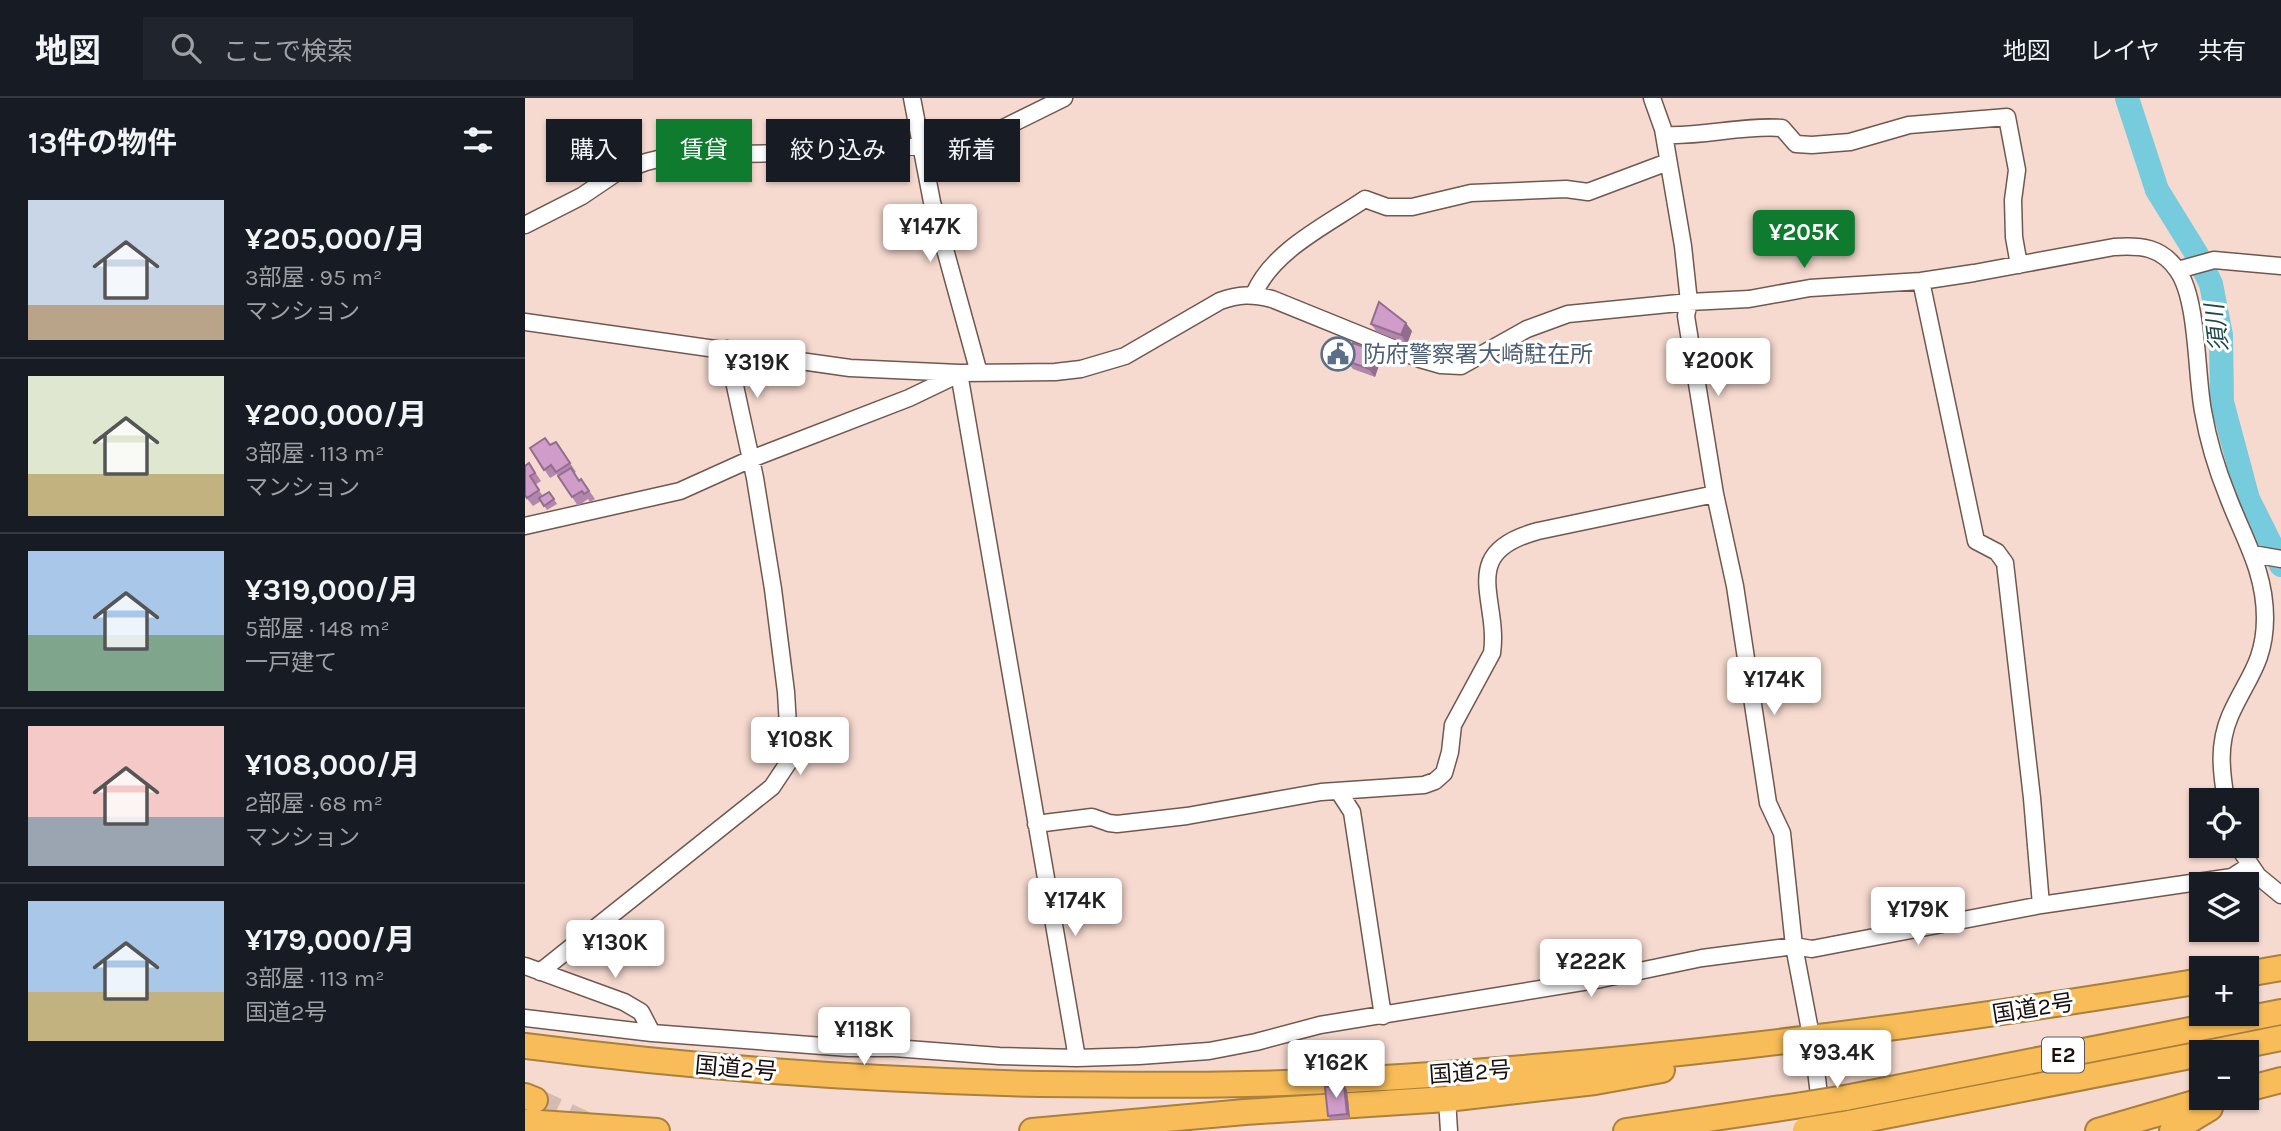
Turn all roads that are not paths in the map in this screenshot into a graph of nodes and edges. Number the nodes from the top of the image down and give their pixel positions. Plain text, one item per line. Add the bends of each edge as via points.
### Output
1 (912, 98) edge
2 (1064, 98) edge
3 (1652, 98) edge
4 (1664, 135) junction
5 (920, 145) junction
6 (1668, 162) junction
7 (525, 225) edge
8 (2019, 265) junction
9 (2281, 266) edge
10 (2182, 269) junction
11 (1921, 281) junction
12 (1254, 295) junction
13 (1689, 302) junction
14 (525, 321) edge
15 (727, 349) junction
16 (959, 373) junction
17 (979, 373) junction
18 (751, 458) junction
19 (1715, 494) junction
20 (525, 526) edge
21 (2256, 554) junction
22 (2281, 559) edge
23 (2224, 788) edge
24 (1339, 792) junction
25 (1036, 824) junction
26 (2244, 858) edge
27 (2249, 866) junction
28 (2281, 895) edge
29 (2041, 905) junction
30 (1794, 946) junction
31 (2281, 968) edge
32 (532, 969) edge
33 (2259, 972) edge
34 (2189, 983) edge
35 (2281, 1012) edge
36 (1383, 1016) junction
37 (525, 1018) edge
38 (1929, 1024) junction
39 (1809, 1025) dead end
40 (652, 1033) junction
41 (2281, 1038) edge
42 (2259, 1042) edge
43 (525, 1046) edge
44 (1814, 1054) dead end
45 (2189, 1056) edge
46 (1077, 1058) junction
47 (2281, 1080) edge
48 (2259, 1085) edge
49 (1447, 1099) junction
50 (2189, 1105) edge
51 (528, 1106) edge
52 (2206, 1110) edge
53 (1246, 1122) edge
54 (525, 1129) edge
55 (539, 1131) edge
56 (657, 1131) edge
57 (1032, 1131) edge
58 (1449, 1131) edge
59 (1626, 1131) edge
60 (1809, 1131) edge
61 (2098, 1131) edge
62 (2172, 1131) edge

1 - 5 street
2 - 5 street via 983,138
3 - 4 street
4 - 6 street
4 - 8 street via 1769,127 1782,128 1797,144 1812,145 1850,142 1909,125 2007,117 2017,170 2013,200
5 - 7 street via 796,155 674,155 616,173
5 - 17 street
6 - 12 street via 1588,192 1471,193 1412,207 1387,207 1365,199 1296,245 1262,277
6 - 13 street
8 - 10 street via 2137,246 2152,248
8 - 11 street
9 - 10 street via 2214,260
10 - 21 street via 2206,430 2229,499
11 - 13 street
11 - 29 street via 1976,541 1997,552 2005,564
12 - 13 street via 1420,359 1461,366 1527,328 1558,317
12 - 17 street via 1220,301 1106,362 1055,372
13 - 19 street via 1686,316
14 - 15 street
15 - 16 street via 850,368
15 - 18 street
16 - 17 street
16 - 18 street via 909,398
16 - 25 street
18 - 20 street via 680,491
18 - 32 street via 773,589 790,760 772,787
19 - 24 street via 1538,531 1505,544 1487,575 1492,653 1453,725 1444,773 1424,785
19 - 30 street via 1735,586 1769,803 1781,833
21 - 22 street
21 - 23 street via 2264,634 2258,663 2229,718 2223,740
24 - 25 street via 1129,823 1093,817
24 - 36 street via 1352,812
25 - 46 street
26 - 27 street
27 - 28 street
27 - 29 street via 2232,877
29 - 30 street via 1812,949
30 - 36 street via 1702,958
30 - 39 street
31 - 33 highway
32 - 40 street via 624,1002 641,1012
34 - 38 highway, 国道2号
35 - 59 highway, E2, bridge via 1845,1098
36 - 46 street via 1319,1025 1209,1051
37 - 40 street
38 - 43 highway, 国道2号 via 1474,1073 1281,1083 927,1081
38 - 49 highway via 1859,1043
40 - 46 street
41 - 42 highway
44 - 60 street
45 - 60 highway, E2, bridge
47 - 48 highway
49 - 53 highway
49 - 58 street
50 - 61 highway
51 - 56 highway
52 - 62 highway
53 - 57 highway
54 - 55 highway

